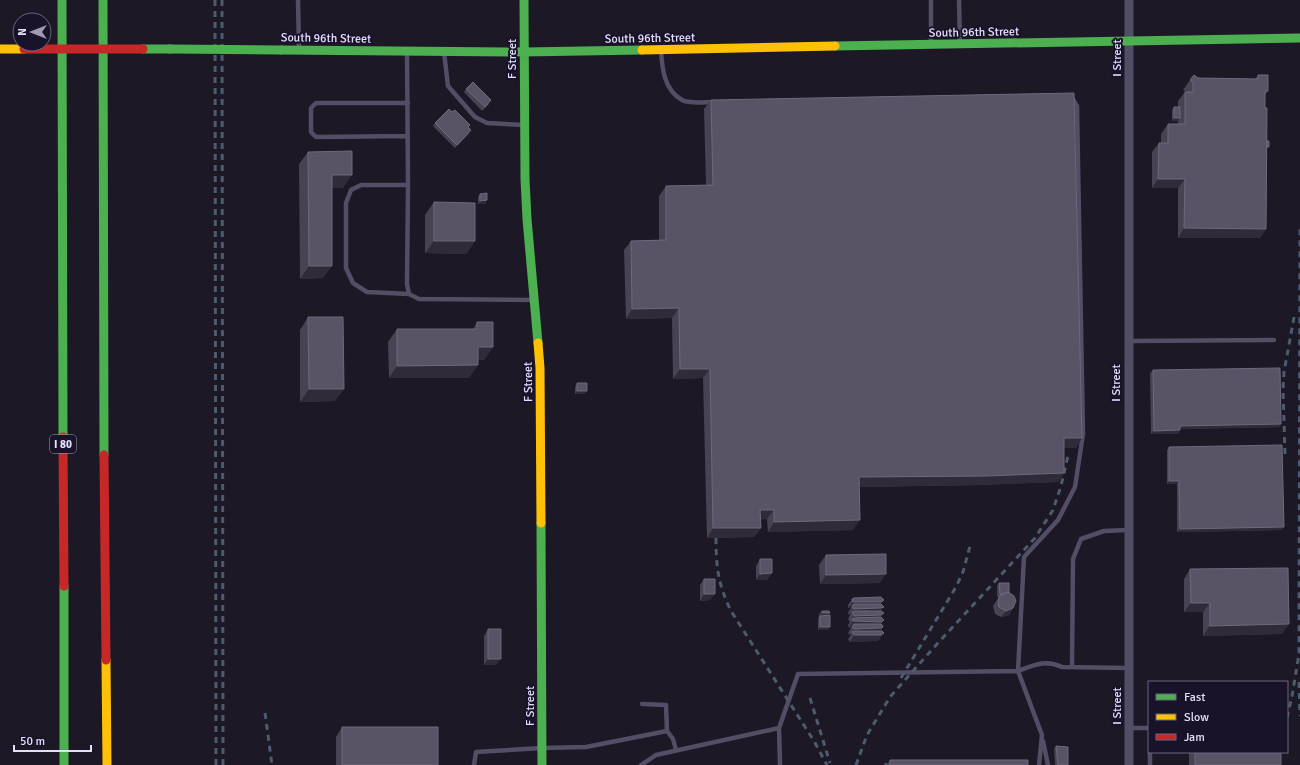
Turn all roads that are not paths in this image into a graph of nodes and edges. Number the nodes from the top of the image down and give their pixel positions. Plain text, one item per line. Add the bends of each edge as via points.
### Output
1 (62, 0) edge
2 (103, 0) edge
3 (298, 0) edge
4 (524, 0) edge
5 (931, 0) edge
6 (959, 0) edge
7 (1129, 0) edge
8 (1300, 38) edge
9 (1128, 41) junction
10 (960, 44) junction
11 (931, 45) junction
12 (0, 49) edge
13 (299, 50) junction
14 (661, 50) junction
15 (407, 52) junction
16 (444, 52) junction
17 (524, 52) junction
18 (1064, 95) edge
19 (723, 102) edge
20 (408, 103) junction
21 (524, 124) junction
22 (408, 136) junction
23 (408, 185) junction
24 (409, 294) junction
25 (535, 300) junction
26 (1274, 340) dead end
27 (1128, 341) junction
28 (1128, 530) junction
29 (1072, 667) junction
30 (1129, 668) junction
31 (1018, 671) junction
32 (642, 704) dead end
33 (779, 728) junction
34 (1129, 728) junction
35 (1148, 728) edge
36 (667, 731) junction
37 (1042, 735) junction
38 (542, 748) junction
39 (676, 750) junction
40 (1150, 753) edge
41 (64, 765) edge
42 (107, 765) edge
43 (474, 765) edge
44 (542, 765) edge
45 (641, 765) edge
46 (780, 765) edge
47 (1039, 765) edge
48 (1048, 765) edge
49 (1128, 765) edge
50 (1150, 765) edge

1 - 41 main road, I 80
2 - 42 main road
3 - 13 lane
4 - 17 main road, F Street
5 - 11 lane
6 - 10 lane
7 - 9 street, I Street
8 - 9 main road, South 96th Street
9 - 10 main road, South 96th Street
9 - 27 street, I Street
10 - 11 main road, South 96th Street
11 - 14 main road, South 96th Street
12 - 13 main road, South 96th Street, bridge
13 - 15 main road, South 96th Street
14 - 17 main road, South 96th Street
14 - 19 lane via 662,69 671,91 683,101
15 - 16 main road, South 96th Street
15 - 20 lane
16 - 17 main road, South 96th Street
16 - 21 lane via 448,86 475,117 487,123
17 - 21 main road, F Street
18 - 31 lane via 1074,99 1077,106 1083,434 1075,487 1058,520 1024,557
20 - 22 lane
20 - 22 lane via 316,103 311,108 311,132 316,137
21 - 25 main road, F Street via 527,219
22 - 23 lane
23 - 24 lane
23 - 24 lane via 361,185 351,190 346,203 346,268 353,283 367,292
24 - 25 lane via 419,299
25 - 38 main road, F Street via 541,425
26 - 27 lane
27 - 28 street, I Street
28 - 29 lane via 1104,531 1081,539 1073,559
28 - 30 street, I Street
29 - 30 lane
29 - 31 lane via 1042,663
30 - 34 street, I Street
31 - 33 lane via 798,674
31 - 37 lane
32 - 36 lane via 666,705
33 - 39 lane
33 - 46 lane
34 - 35 lane
34 - 49 street, I Street
36 - 38 lane via 586,747
36 - 39 lane
37 - 47 lane
37 - 48 lane
38 - 43 lane via 476,752
38 - 44 main road, F Street
39 - 45 lane via 656,755
40 - 50 lane

